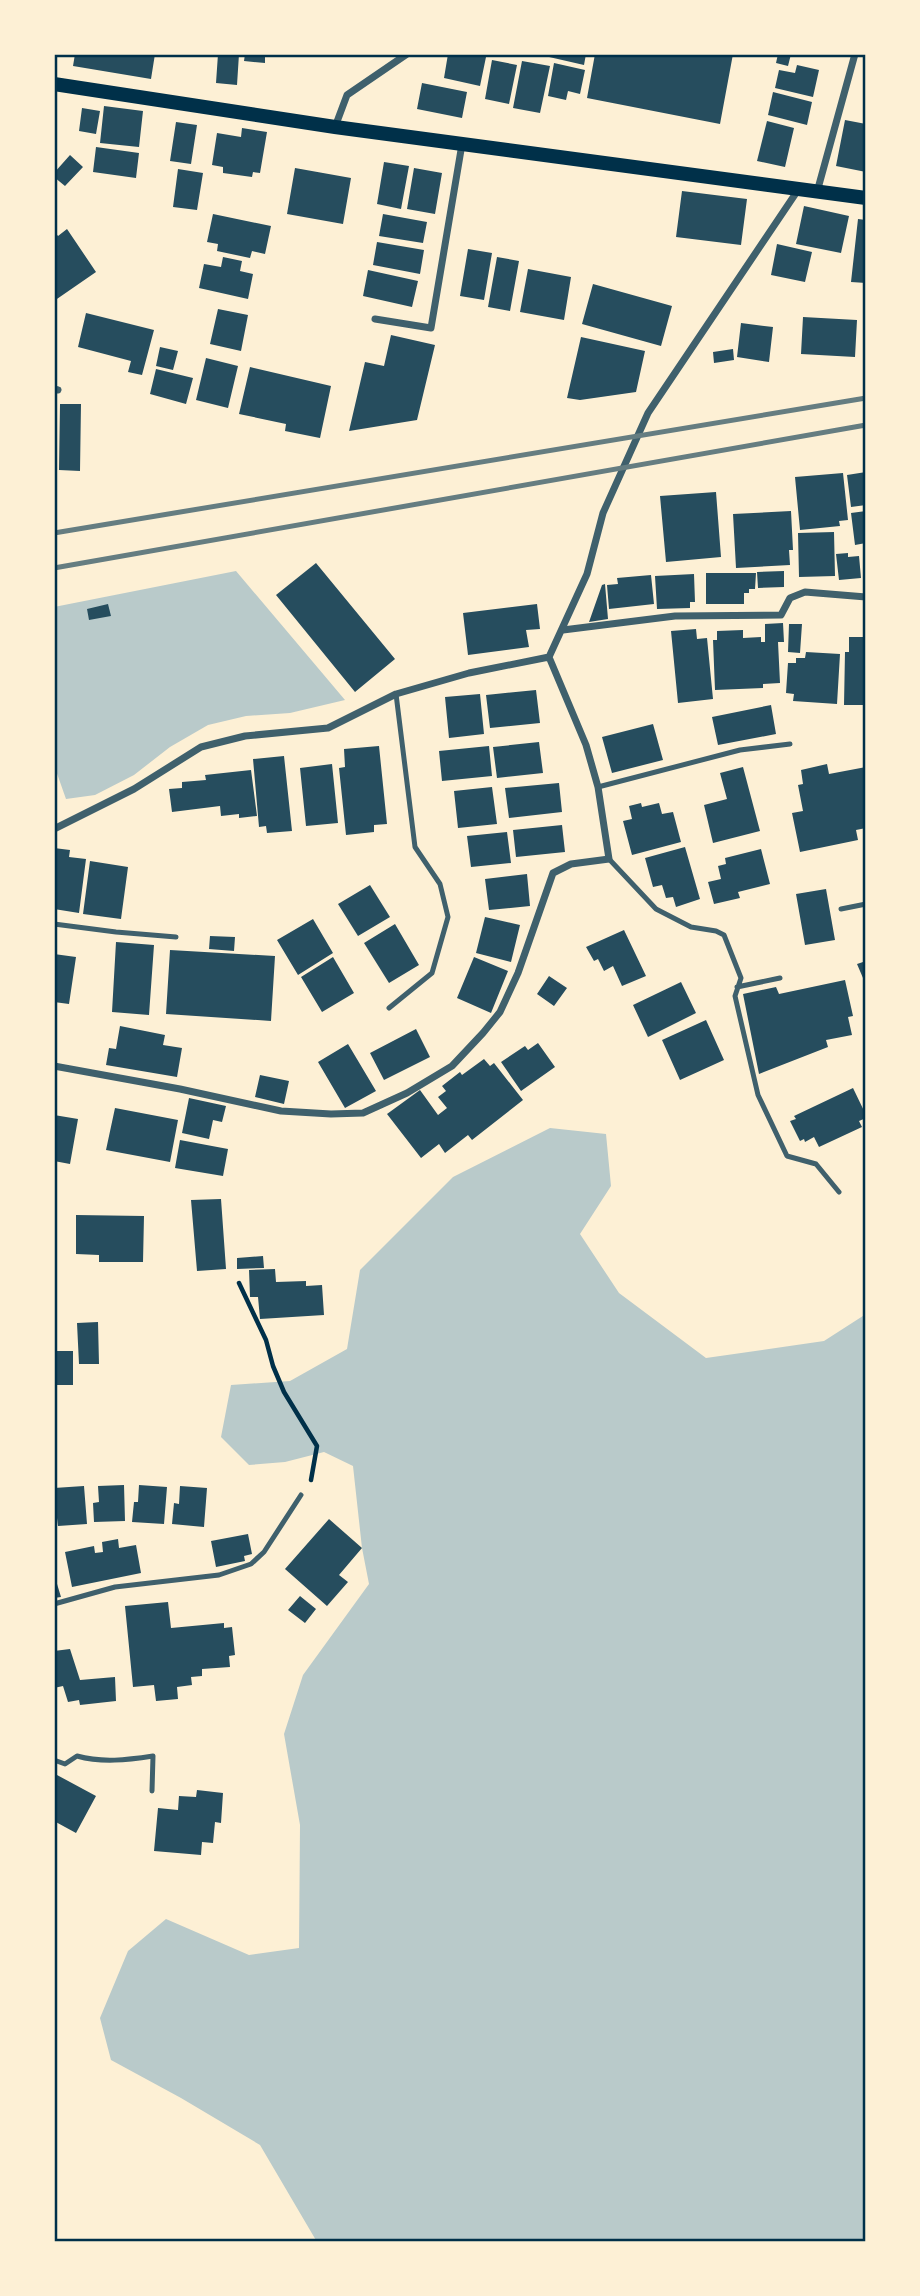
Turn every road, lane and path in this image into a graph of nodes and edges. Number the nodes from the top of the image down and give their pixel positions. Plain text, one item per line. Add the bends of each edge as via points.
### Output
1 (407, 54) edge
2 (855, 54) edge
3 (54, 84) edge
4 (335, 127) junction
5 (462, 144) junction
6 (798, 190) junction
7 (817, 192) junction
8 (866, 198) edge
9 (375, 319) dead end
10 (866, 597) edge
11 (563, 630) junction
12 (549, 657) junction
13 (396, 694) junction
14 (790, 744) dead end
15 (598, 787) junction
16 (54, 829) edge
17 (609, 859) junction
18 (866, 904) edge
19 (841, 909) dead end
20 (54, 924) edge
21 (176, 937) dead end
22 (780, 978) dead end
23 (737, 987) junction
24 (389, 1008) dead end
25 (54, 1066) edge
26 (839, 1192) dead end
27 (239, 1283) dead end
28 (301, 1495) joint
29 (54, 1604) edge
30 (54, 1760) edge
31 (152, 1791) dead end

1 - 4 street via 347,94
2 - 7 street
3 - 4 main road
4 - 5 main road
5 - 6 main road
5 - 9 street via 431,328
6 - 7 main road
6 - 11 street via 648,413 603,513 587,575
7 - 8 main road
10 - 11 street via 805,592 790,598 782,615 675,616
11 - 12 street
12 - 13 street
12 - 15 street via 586,745
13 - 16 street via 328,727 245,736 201,747 134,789
13 - 24 lane via 415,847 440,884 448,917 432,973
14 - 15 lane via 740,750
15 - 17 street
17 - 23 lane via 656,909 691,927 724,936 741,978
17 - 25 street via 571,864 553,873 500,1012 461,1057 407,1093 363,1112 281,1111
18 - 19 lane
20 - 21 lane
22 - 23 lane
23 - 26 lane via 735,996 758,1095 778,1140 787,1156 816,1164
27 - 28 path via 284,1392 317,1446 313,1477
28 - 29 lane via 251,1564 219,1575 115,1587
30 - 31 lane via 65,1764 77,1756 104,1760 153,1756

